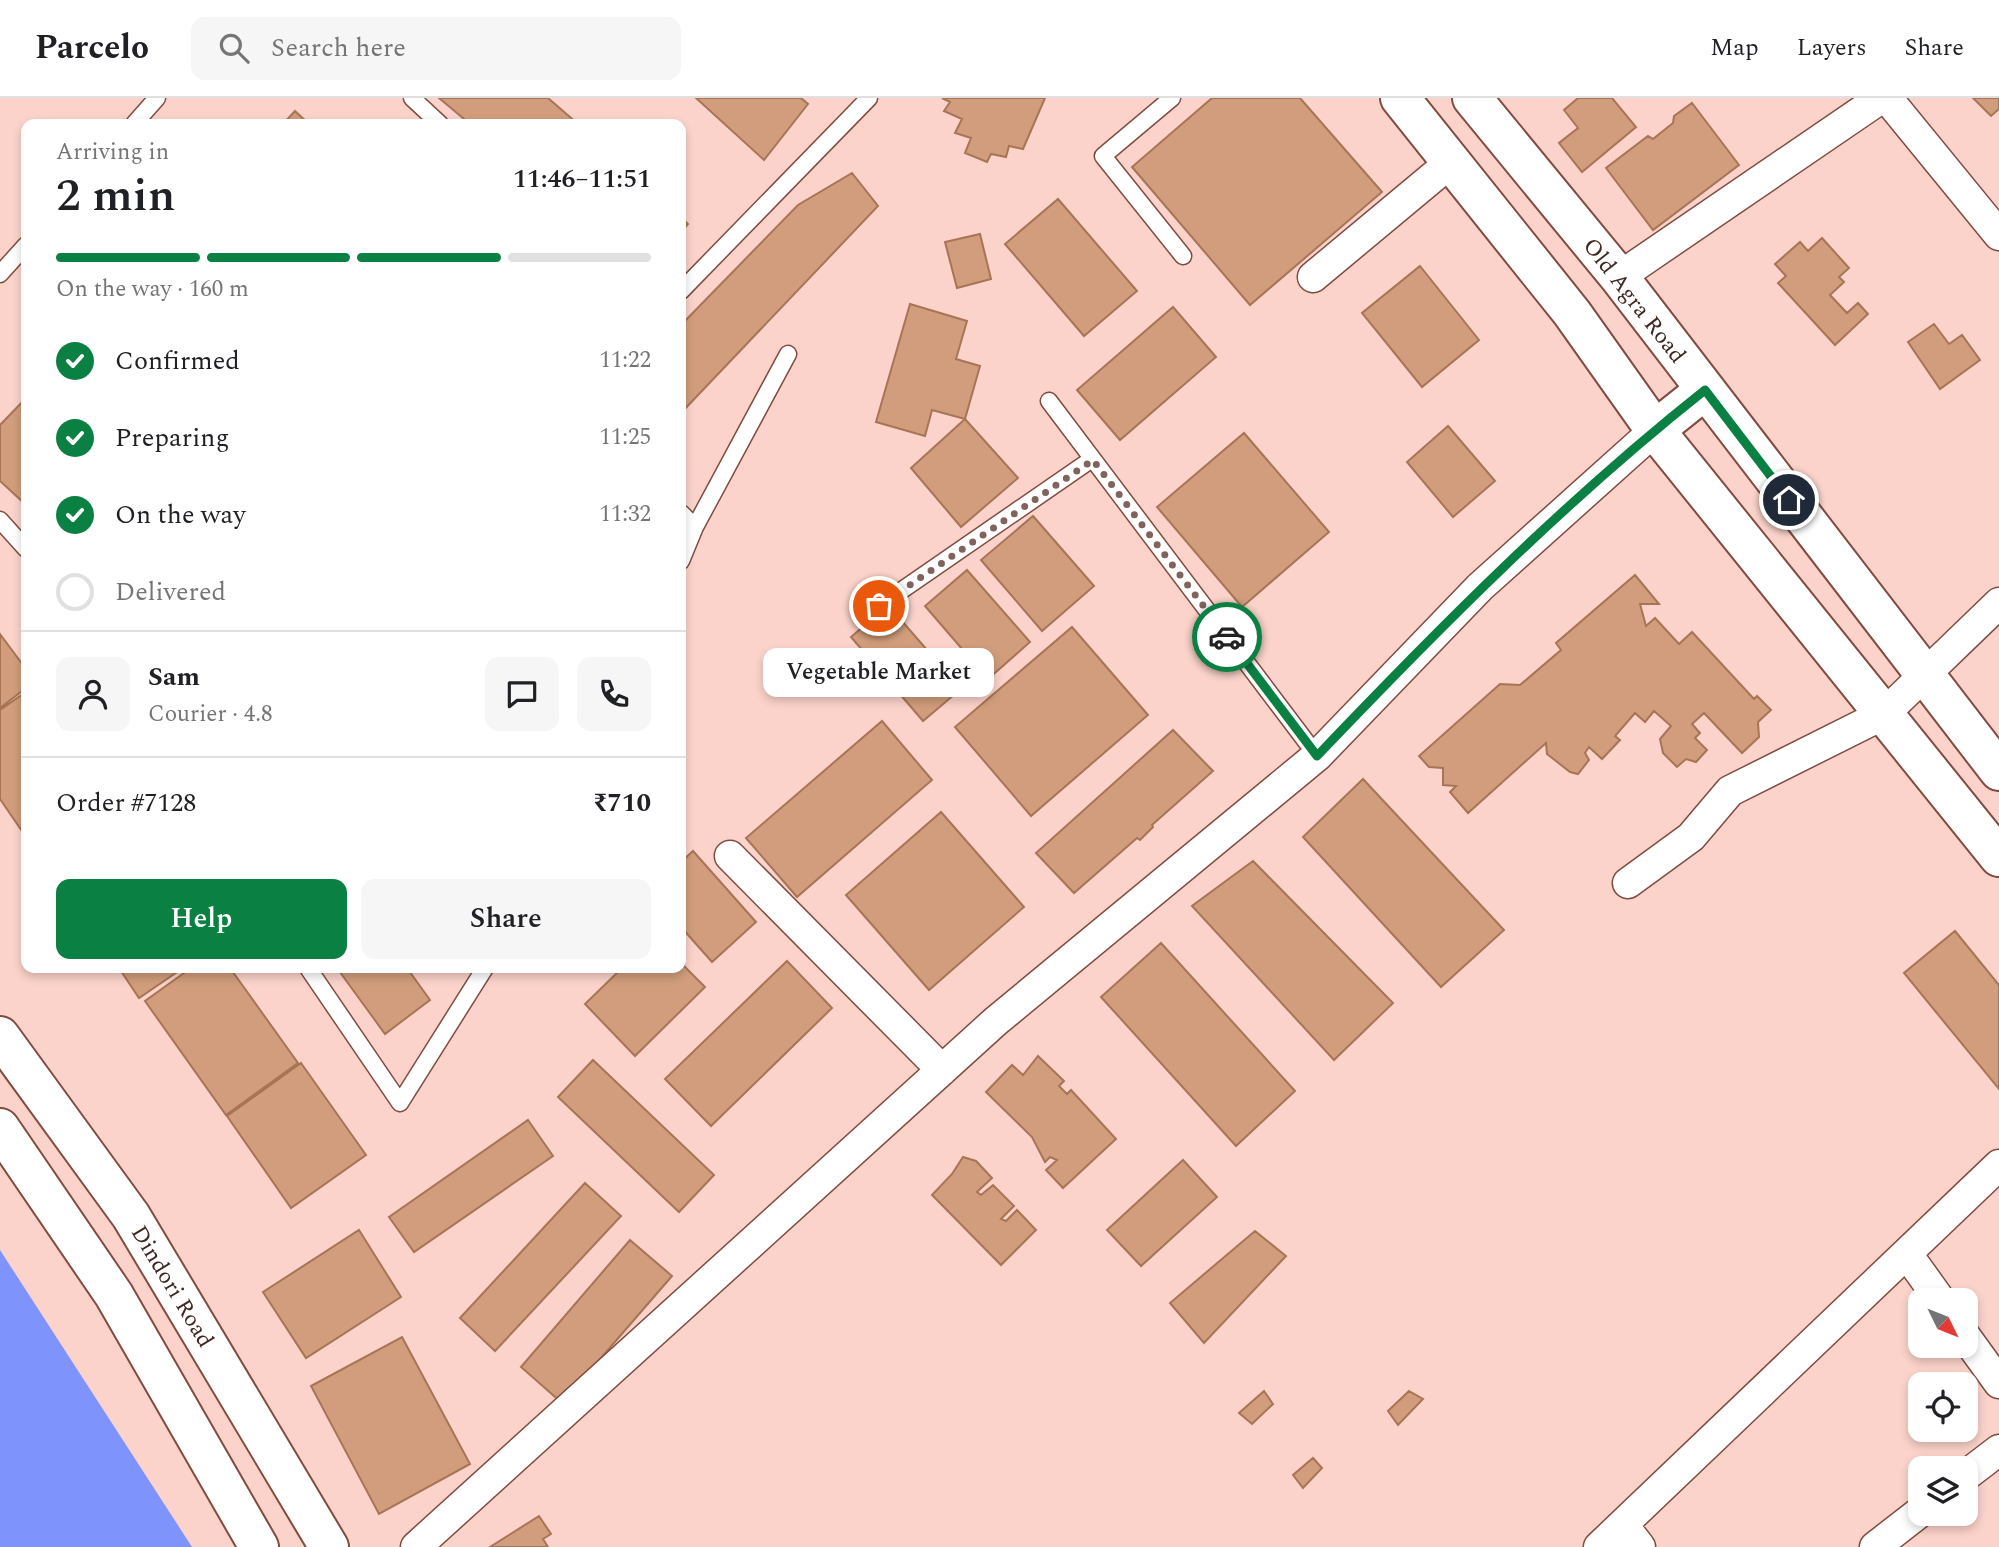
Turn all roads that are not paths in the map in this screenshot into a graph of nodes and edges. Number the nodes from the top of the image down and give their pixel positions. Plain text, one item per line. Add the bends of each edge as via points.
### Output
1 (157, 98) edge
2 (412, 98) edge
3 (869, 98) edge
4 (1172, 98) edge
5 (1401, 98) edge
6 (1472, 98) edge
7 (1881, 98) edge
8 (1887, 98) edge
9 (138, 119) edge
10 (435, 119) edge
11 (1451, 162) junction
12 (1999, 235) edge
13 (21, 251) edge
14 (1183, 256) dead end
15 (0, 274) edge
16 (1313, 277) dead end
17 (1619, 277) junction
18 (686, 286) edge
19 (788, 354) dead end
20 (1705, 390) junction
21 (1048, 401) dead end
22 (1655, 430) junction
23 (1093, 460) junction
24 (686, 518) edge
25 (0, 520) edge
26 (695, 527) junction
27 (21, 543) edge
28 (686, 549) edge
29 (1999, 603) edge
30 (879, 606) dead end
31 (1923, 676) junction
32 (1884, 714) junction
33 (1317, 756) junction
34 (1999, 771) edge
35 (730, 856) dead end
36 (1999, 857) edge
37 (1628, 883) dead end
38 (311, 973) edge
39 (482, 973) edge
40 (0, 1036) edge
41 (942, 1070) junction
42 (0, 1128) edge
43 (1999, 1165) edge
44 (1907, 1254) junction
45 (1931, 1288) edge
46 (1978, 1354) edge
47 (1999, 1383) edge
48 (1999, 1450) edge
49 (1978, 1466) edge
50 (1908, 1521) edge
51 (1631, 1536) edge
52 (259, 1547) edge
53 (329, 1547) edge
54 (416, 1547) edge
55 (1599, 1547) edge
56 (1875, 1547) edge

1 - 9 lane
2 - 10 lane
3 - 18 lane
4 - 14 lane via 1103,156
5 - 11 main road
6 - 17 main road, Old Agra Road
7 - 17 street
8 - 12 street
11 - 16 street
11 - 22 main road via 1572,313
13 - 15 lane
17 - 20 main road, Old Agra Road
19 - 26 lane
20 - 22 main road
20 - 31 main road, Old Agra Road
21 - 23 lane
22 - 32 main road
22 - 33 street via 1480,587
23 - 30 lane
23 - 33 lane
24 - 26 lane
25 - 27 lane
26 - 28 lane
29 - 31 street
31 - 32 street
31 - 34 main road, Old Agra Road
32 - 36 main road
32 - 37 street via 1730,792 1692,837
33 - 41 street
35 - 41 street
38 - 39 lane via 400,1103
40 - 53 main road, Dindori Road via 131,1216
41 - 54 street
42 - 52 main road via 114,1295
43 - 44 street
44 - 45 street
44 - 51 street
46 - 47 street
48 - 49 street
50 - 56 street
51 - 55 street

